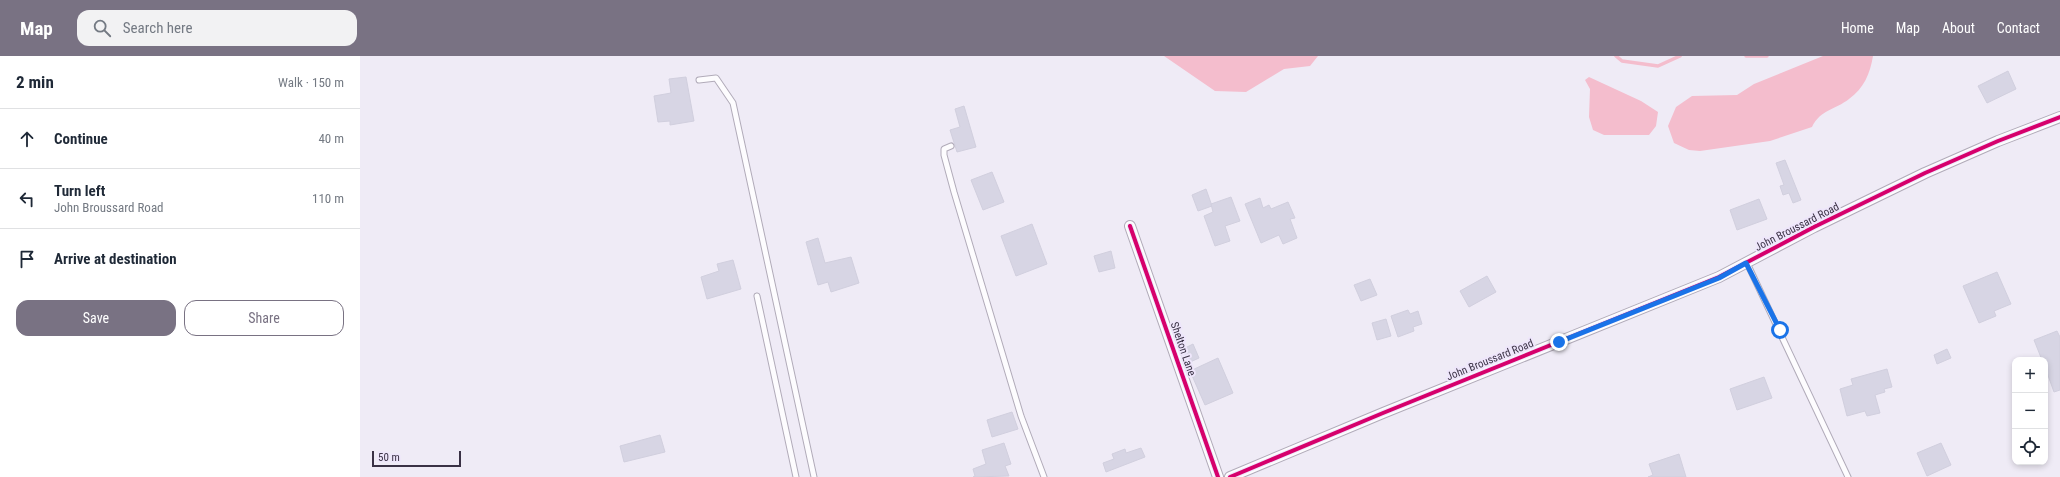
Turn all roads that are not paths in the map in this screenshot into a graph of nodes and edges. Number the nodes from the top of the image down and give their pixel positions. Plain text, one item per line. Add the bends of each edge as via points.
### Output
1 (699, 80) dead end
2 (2060, 117) edge
3 (951, 146) dead end
4 (1130, 226) dead end
5 (1746, 263) junction
6 (757, 296) dead end
7 (796, 477) edge
8 (814, 477) edge
9 (1044, 477) edge
10 (1218, 477) edge
11 (1230, 477) edge
12 (1848, 477) edge

1 - 8 lane via 716,78 733,103
2 - 5 street, John Broussard Road via 1925,173 1814,226
3 - 9 lane via 944,149 944,155 954,192 1021,416
4 - 10 street, Shelton Lane
5 - 11 street, John Broussard Road via 1719,278
5 - 12 lane
6 - 7 lane

